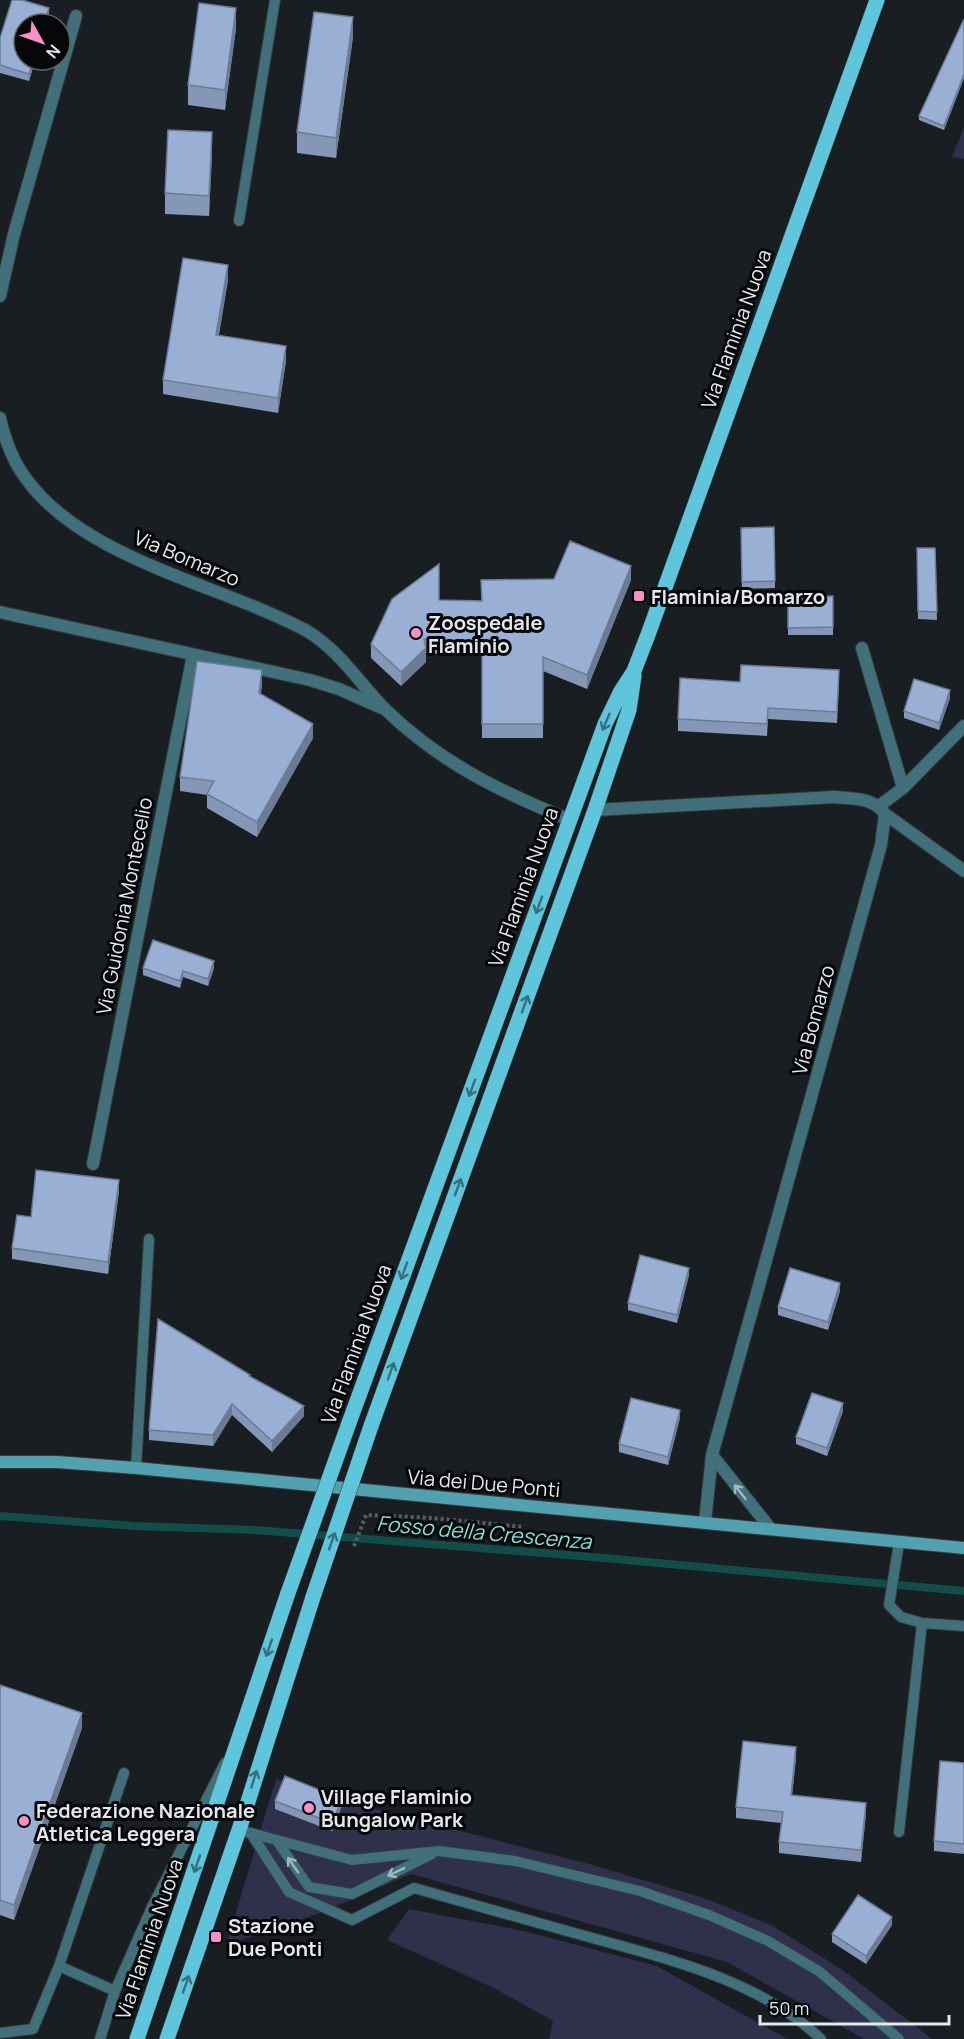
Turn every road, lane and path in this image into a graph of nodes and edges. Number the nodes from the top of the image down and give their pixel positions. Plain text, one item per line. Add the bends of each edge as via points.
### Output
1 (275, 0) edge
2 (876, 0) edge
3 (76, 16) dead end
4 (239, 220) dead end
5 (0, 296) edge
6 (0, 418) edge
7 (0, 612) edge
8 (862, 648) dead end
9 (193, 655) junction
10 (634, 671) junction
11 (386, 710) junction
12 (964, 726) edge
13 (903, 788) junction
14 (596, 810) junction
15 (882, 810) junction
16 (570, 820) junction
17 (964, 871) edge
18 (93, 1164) dead end
19 (149, 1239) dead end
20 (712, 1455) junction
21 (0, 1462) edge
22 (136, 1468) junction
23 (366, 1515) dead end
24 (433, 1518) dead end
25 (705, 1522) junction
26 (770, 1528) junction
27 (899, 1543) junction
28 (964, 1548) edge
29 (922, 1623) junction
30 (964, 1626) edge
31 (240, 1733) junction
32 (124, 1773) dead end
33 (899, 1832) dead end
34 (245, 1833) junction
35 (277, 1841) junction
36 (440, 1851) junction
37 (59, 1966) junction
38 (115, 1991) junction
39 (0, 2033) edge
40 (100, 2039) edge
41 (137, 2039) edge
42 (167, 2039) edge
43 (821, 2039) edge
44 (899, 2039) edge

1 - 4 lane
2 - 10 main road, Via Flaminia Nuova
3 - 5 street
6 - 11 street, Via Bomarzo via 15,463 57,512 120,550 313,635 342,658
7 - 9 street, Via Bomarzo
8 - 13 street
9 - 11 street, Via Bomarzo via 310,680
9 - 18 street, Via Guidonia Montecelio
10 - 14 main road, Via Flaminia Nuova via 629,710
10 -> 16 main road, Via Flaminia Nuova via 605,724
11 - 16 street, Via Bomarzo via 477,779
12 - 13 street
13 - 15 street
14 - 15 street via 834,797 871,802
34 -> 14 main road, Via Flaminia Nuova, bridge via 313,1597 371,1426
15 - 17 street
15 - 20 street, Via Bomarzo via 881,845
16 -> 31 main road, Via Flaminia Nuova, bridge
19 - 22 lane
20 - 25 street, Via Bomarzo
26 -> 20 street
21 - 22 street, Via dei Due Ponti
22 - 25 street, Via dei Due Ponti
23 - 24 path
25 - 26 street, Via dei Due Ponti
26 - 27 street, Via dei Due Ponti
27 - 28 street, Via dei Due Ponti
27 - 29 lane via 889,1605 902,1617
29 - 30 lane
29 - 33 lane
31 - 38 lane via 162,1886
31 -> 41 main road, Via Flaminia Nuova
32 - 37 lane
34 - 35 lane
42 -> 34 main road, Via Flaminia Nuova
34 - 43 lane via 289,1892 352,1920 414,1888 644,1952 735,1983 785,2009
35 - 36 lane via 352,1860
36 -> 35 lane via 352,1894 309,1887
36 - 44 lane via 538,1866 640,1891 710,1915 768,1941 820,1972
37 - 38 lane
37 - 39 lane via 33,2029
38 - 40 lane

